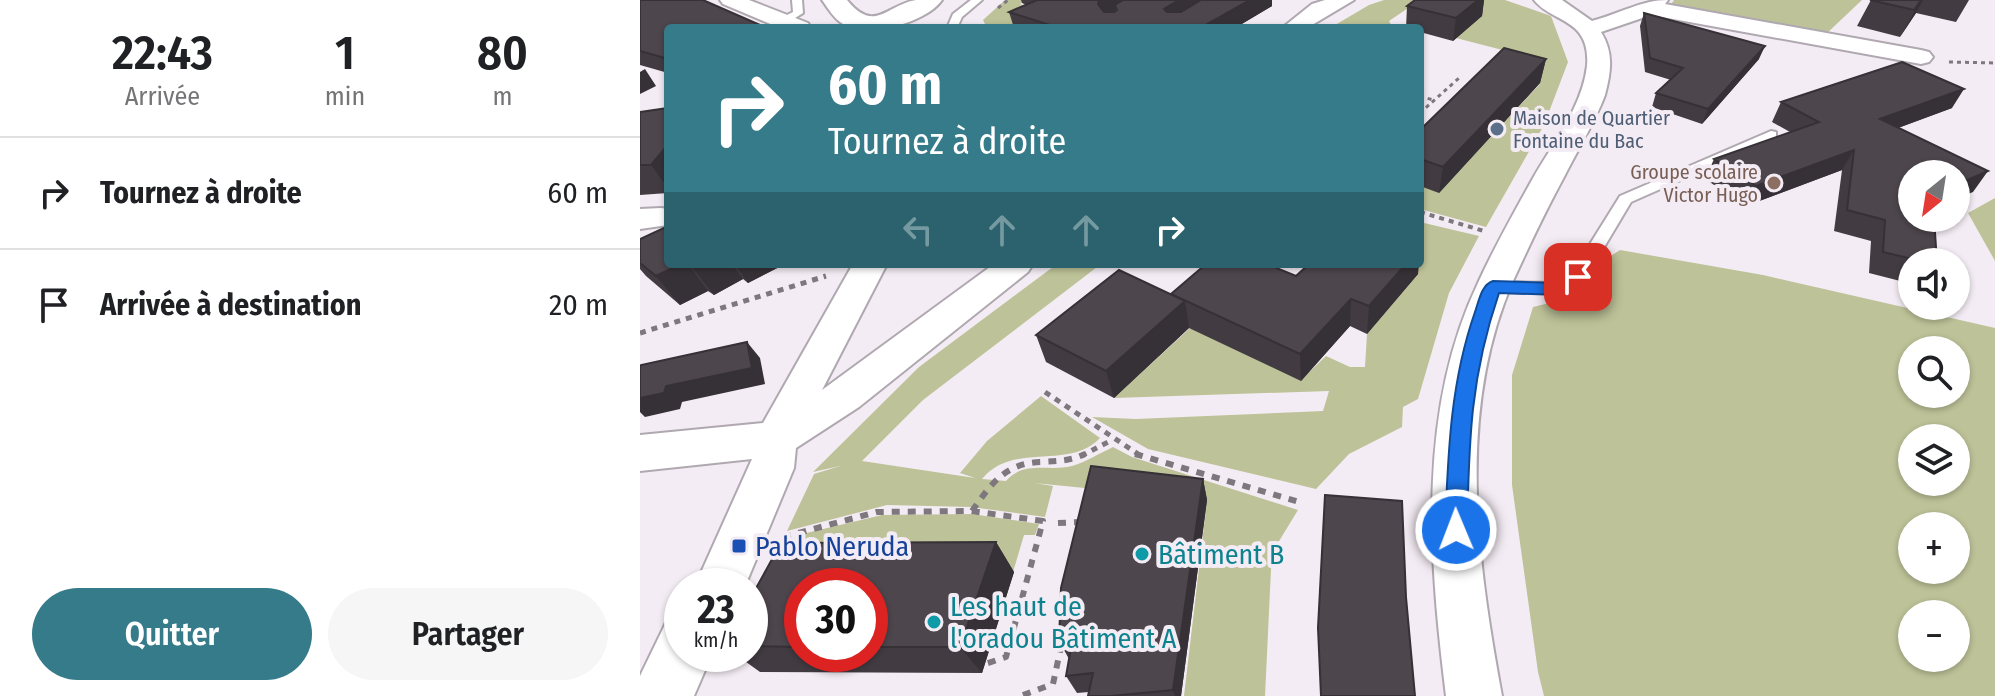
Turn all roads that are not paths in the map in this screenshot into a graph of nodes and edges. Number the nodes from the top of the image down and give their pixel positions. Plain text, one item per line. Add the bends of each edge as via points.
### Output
1 (730, 0) edge
2 (797, 0) edge
3 (834, 0) edge
4 (844, 0) edge
5 (915, 0) edge
6 (930, 0) edge
7 (977, 0) edge
8 (1344, 0) edge
9 (1544, 0) edge
10 (1654, 4) edge
11 (869, 16) edge
12 (790, 24) edge
13 (792, 24) edge
14 (954, 24) edge
15 (1299, 24) edge
16 (1587, 29) junction
17 (1921, 57) road end
18 (1771, 135) edge
19 (868, 268) edge
20 (1011, 268) edge
21 (1493, 287) junction
22 (836, 332) junction
23 (915, 344) junction
24 (776, 439) junction
25 (640, 453) edge
26 (705, 568) edge
27 (728, 568) edge
28 (664, 654) edge
29 (677, 672) edge
30 (644, 696) edge
31 (665, 696) edge
32 (1474, 696) edge

1 - 12 street
2 - 13 lane
3 - 11 main road via 851,18
4 - 11 lane
5 - 11 main road
6 - 11 main road via 896,18
7 - 14 lane
8 - 15 street
9 - 16 street via 1569,11
10 - 16 street
10 - 17 street
16 - 21 street via 1599,62 1593,91
18 - 21 lane via 1625,199 1578,277 1560,289
19 - 22 street
20 - 23 street
21 - 32 street via 1473,343 1459,421 1454,502 1460,614
22 - 23 street via 884,348
22 - 24 street
23 - 24 street
24 - 25 street
24 - 26 lane via 753,468
24 - 27 street via 772,468
28 - 30 lane
29 - 31 street

